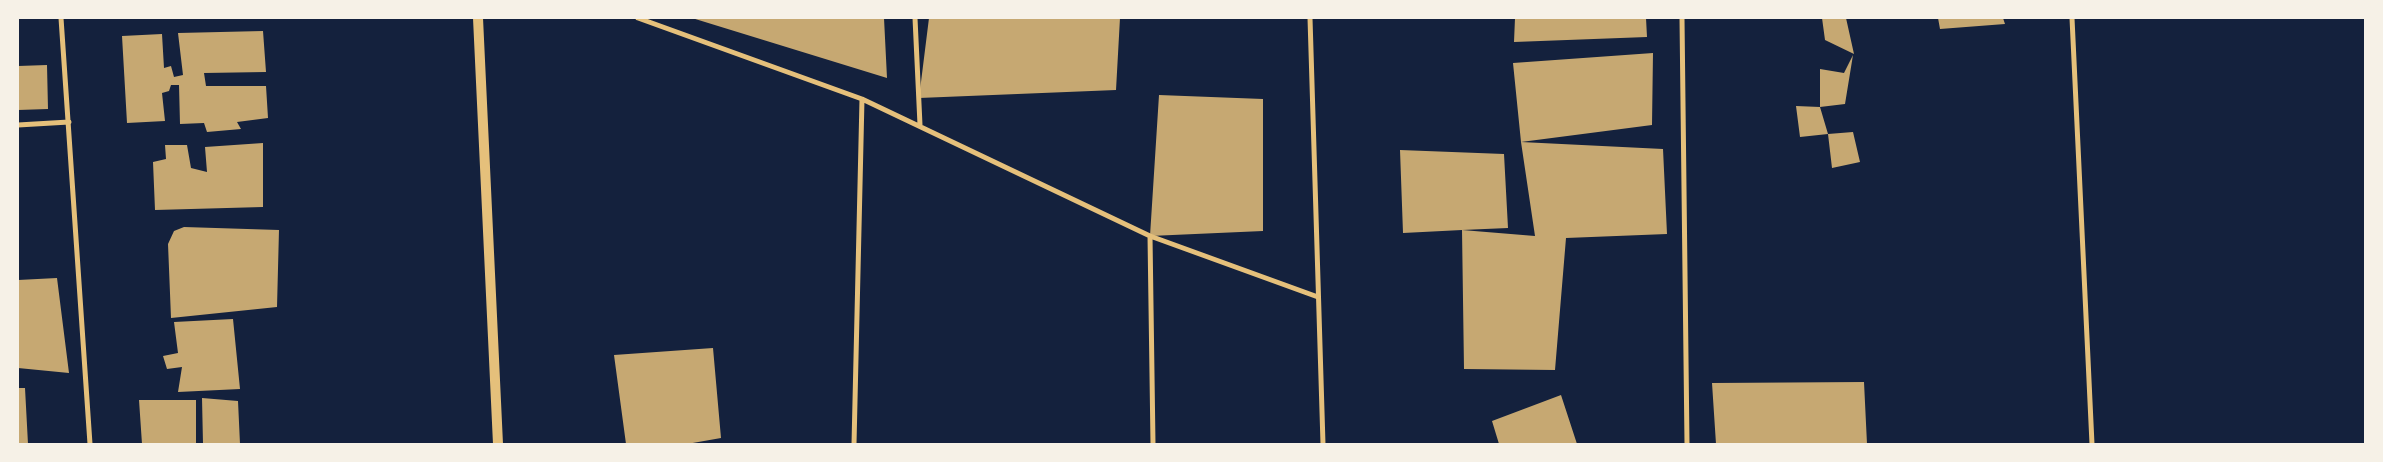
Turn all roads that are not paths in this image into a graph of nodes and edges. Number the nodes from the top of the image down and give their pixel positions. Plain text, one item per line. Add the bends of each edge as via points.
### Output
1 (62, 18) edge
2 (478, 18) edge
3 (638, 18) edge
4 (915, 18) edge
5 (1310, 18) edge
6 (1682, 18) edge
7 (2072, 18) edge
8 (862, 99) junction
9 (69, 122) junction
10 (18, 125) edge
11 (920, 125) junction
12 (1150, 236) junction
13 (1318, 297) junction
14 (90, 444) edge
15 (498, 444) edge
16 (854, 444) edge
17 (1153, 444) edge
18 (1323, 444) edge
19 (1687, 444) edge
20 (2092, 444) edge

1 - 9 street
2 - 15 main road
3 - 8 street
4 - 11 street
5 - 13 street
6 - 19 street
7 - 20 street
8 - 11 street
8 - 16 street
9 - 10 street
9 - 14 street
11 - 12 street
12 - 13 street
12 - 17 street
13 - 18 street

